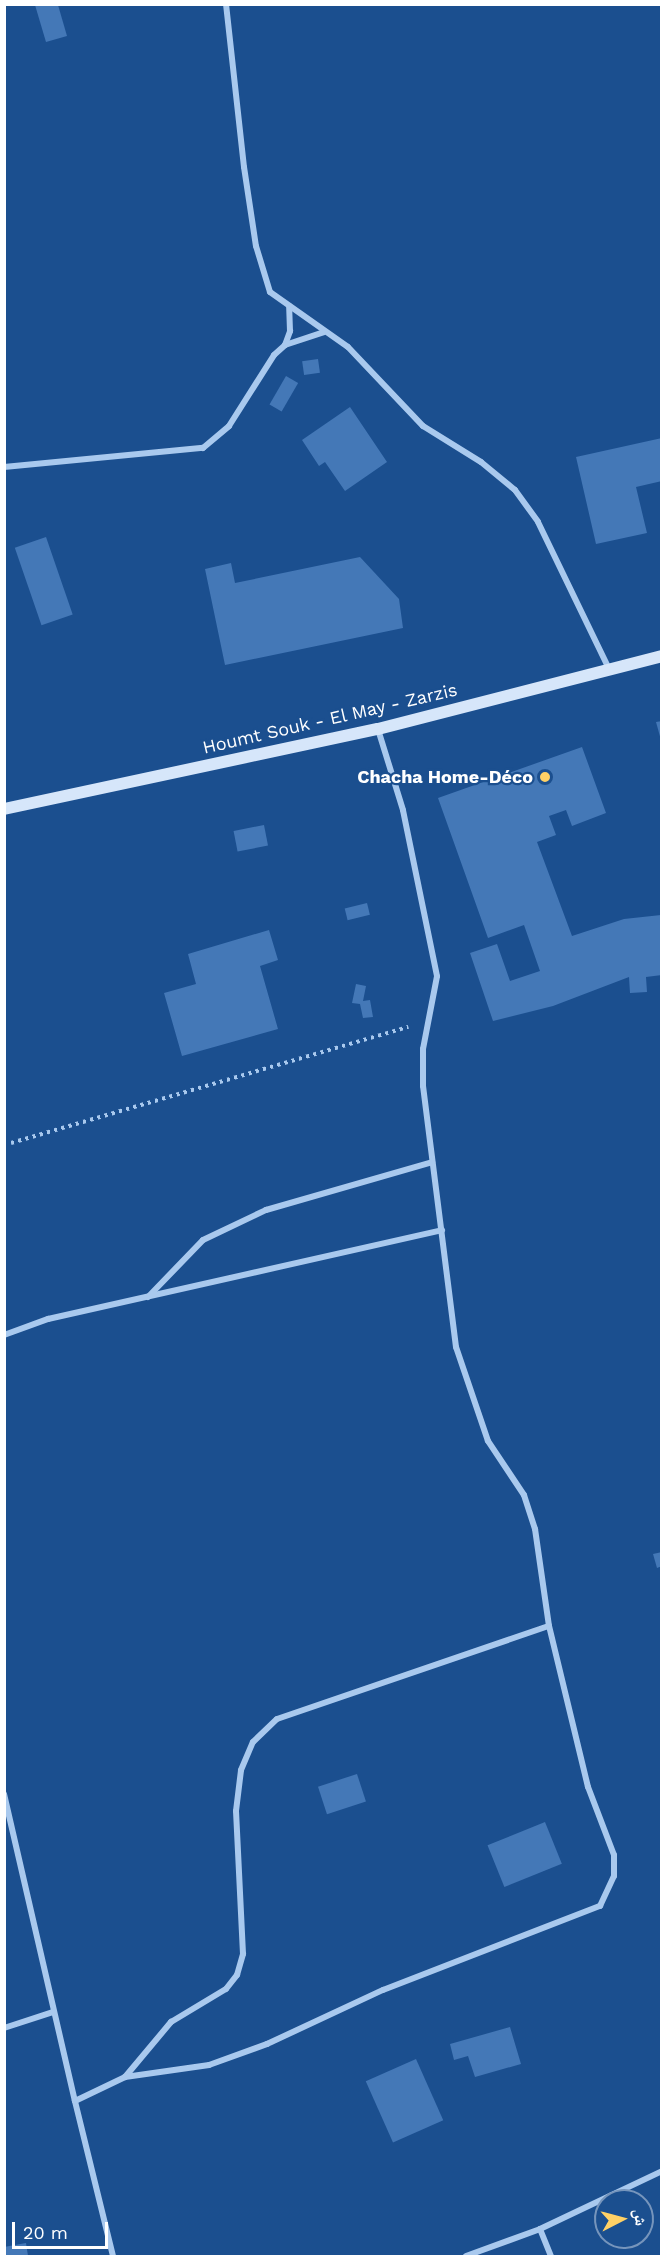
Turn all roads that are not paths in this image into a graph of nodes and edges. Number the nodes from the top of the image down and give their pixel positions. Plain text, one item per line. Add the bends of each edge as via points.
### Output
1 (226, 4) edge
2 (289, 306) junction
3 (324, 332) junction
4 (285, 345) junction
5 (4, 467) edge
6 (662, 656) edge
7 (609, 669) junction
8 (378, 729) junction
9 (4, 809) edge
10 (432, 1162) junction
11 (442, 1230) junction
12 (148, 1297) junction
13 (4, 1335) edge
14 (549, 1626) junction
15 (4, 1794) edge
16 (53, 2012) junction
17 (4, 2028) edge
18 (125, 2077) junction
19 (75, 2102) junction
20 (662, 2171) edge
21 (540, 2229) junction
22 (113, 2256) edge
23 (466, 2256) edge
24 (551, 2256) edge

1 - 2 street via 256,246 270,292
2 - 3 street
2 - 4 street via 290,331
3 - 4 street
3 - 7 street via 367,364 423,426 481,462 515,490 538,522
4 - 5 street via 256,378 229,426 203,448
6 - 7 main road, Houmt Souk - El May - Zarzis
7 - 8 main road, Houmt Souk - El May - Zarzis
8 - 9 main road, Houmt Souk - El May - Zarzis
8 - 10 street via 403,810 437,976 423,1049
10 - 11 street
10 - 12 street via 266,1210 203,1240
11 - 12 street
11 - 14 street via 456,1347 488,1441 524,1495 535,1529
12 - 13 street via 48,1319
14 - 18 street via 277,1719 254,1742 241,1770 236,1810 243,1954 237,1975 226,1989 171,2022
14 - 18 street via 588,1787 614,1855 614,1876 600,1906 383,1990 248,2051 209,2065
15 - 16 street
16 - 17 street
16 - 19 street
18 - 19 street
19 - 22 street
20 - 21 street
21 - 23 street
21 - 24 street

